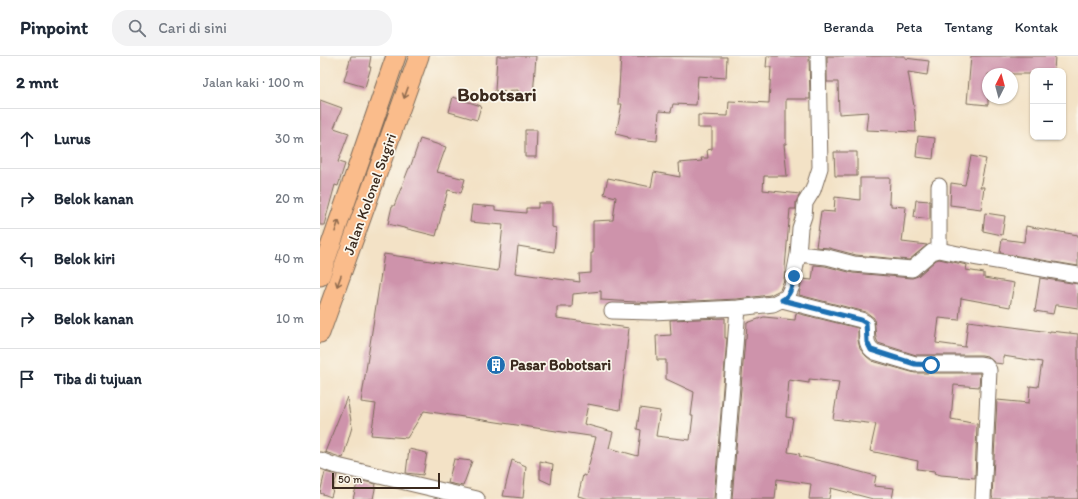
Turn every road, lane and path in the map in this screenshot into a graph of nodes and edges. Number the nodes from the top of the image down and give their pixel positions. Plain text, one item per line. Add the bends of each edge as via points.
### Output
1 (396, 56) edge
2 (419, 56) edge
3 (818, 56) edge
4 (939, 186) dead end
5 (939, 250) junction
6 (798, 254) junction
7 (1078, 275) edge
8 (320, 276) edge
9 (782, 300) junction
10 (738, 308) junction
11 (612, 311) dead end
12 (320, 333) edge
13 (320, 460) edge
14 (477, 499) edge
15 (723, 499) edge
16 (983, 499) edge

8 -> 1 main road
2 -> 12 main road, Jalan Kolonel Sugiri
3 - 6 street via 820,168 813,190 805,203
4 - 5 street
5 - 6 street via 932,252 912,269 884,268
5 - 7 street
6 - 9 street via 792,286 787,297
9 - 10 street via 767,305
9 - 16 street via 861,320 866,323 869,348 875,352 915,364 980,364 988,367
10 - 11 street
10 - 15 street
13 - 14 street via 333,466

